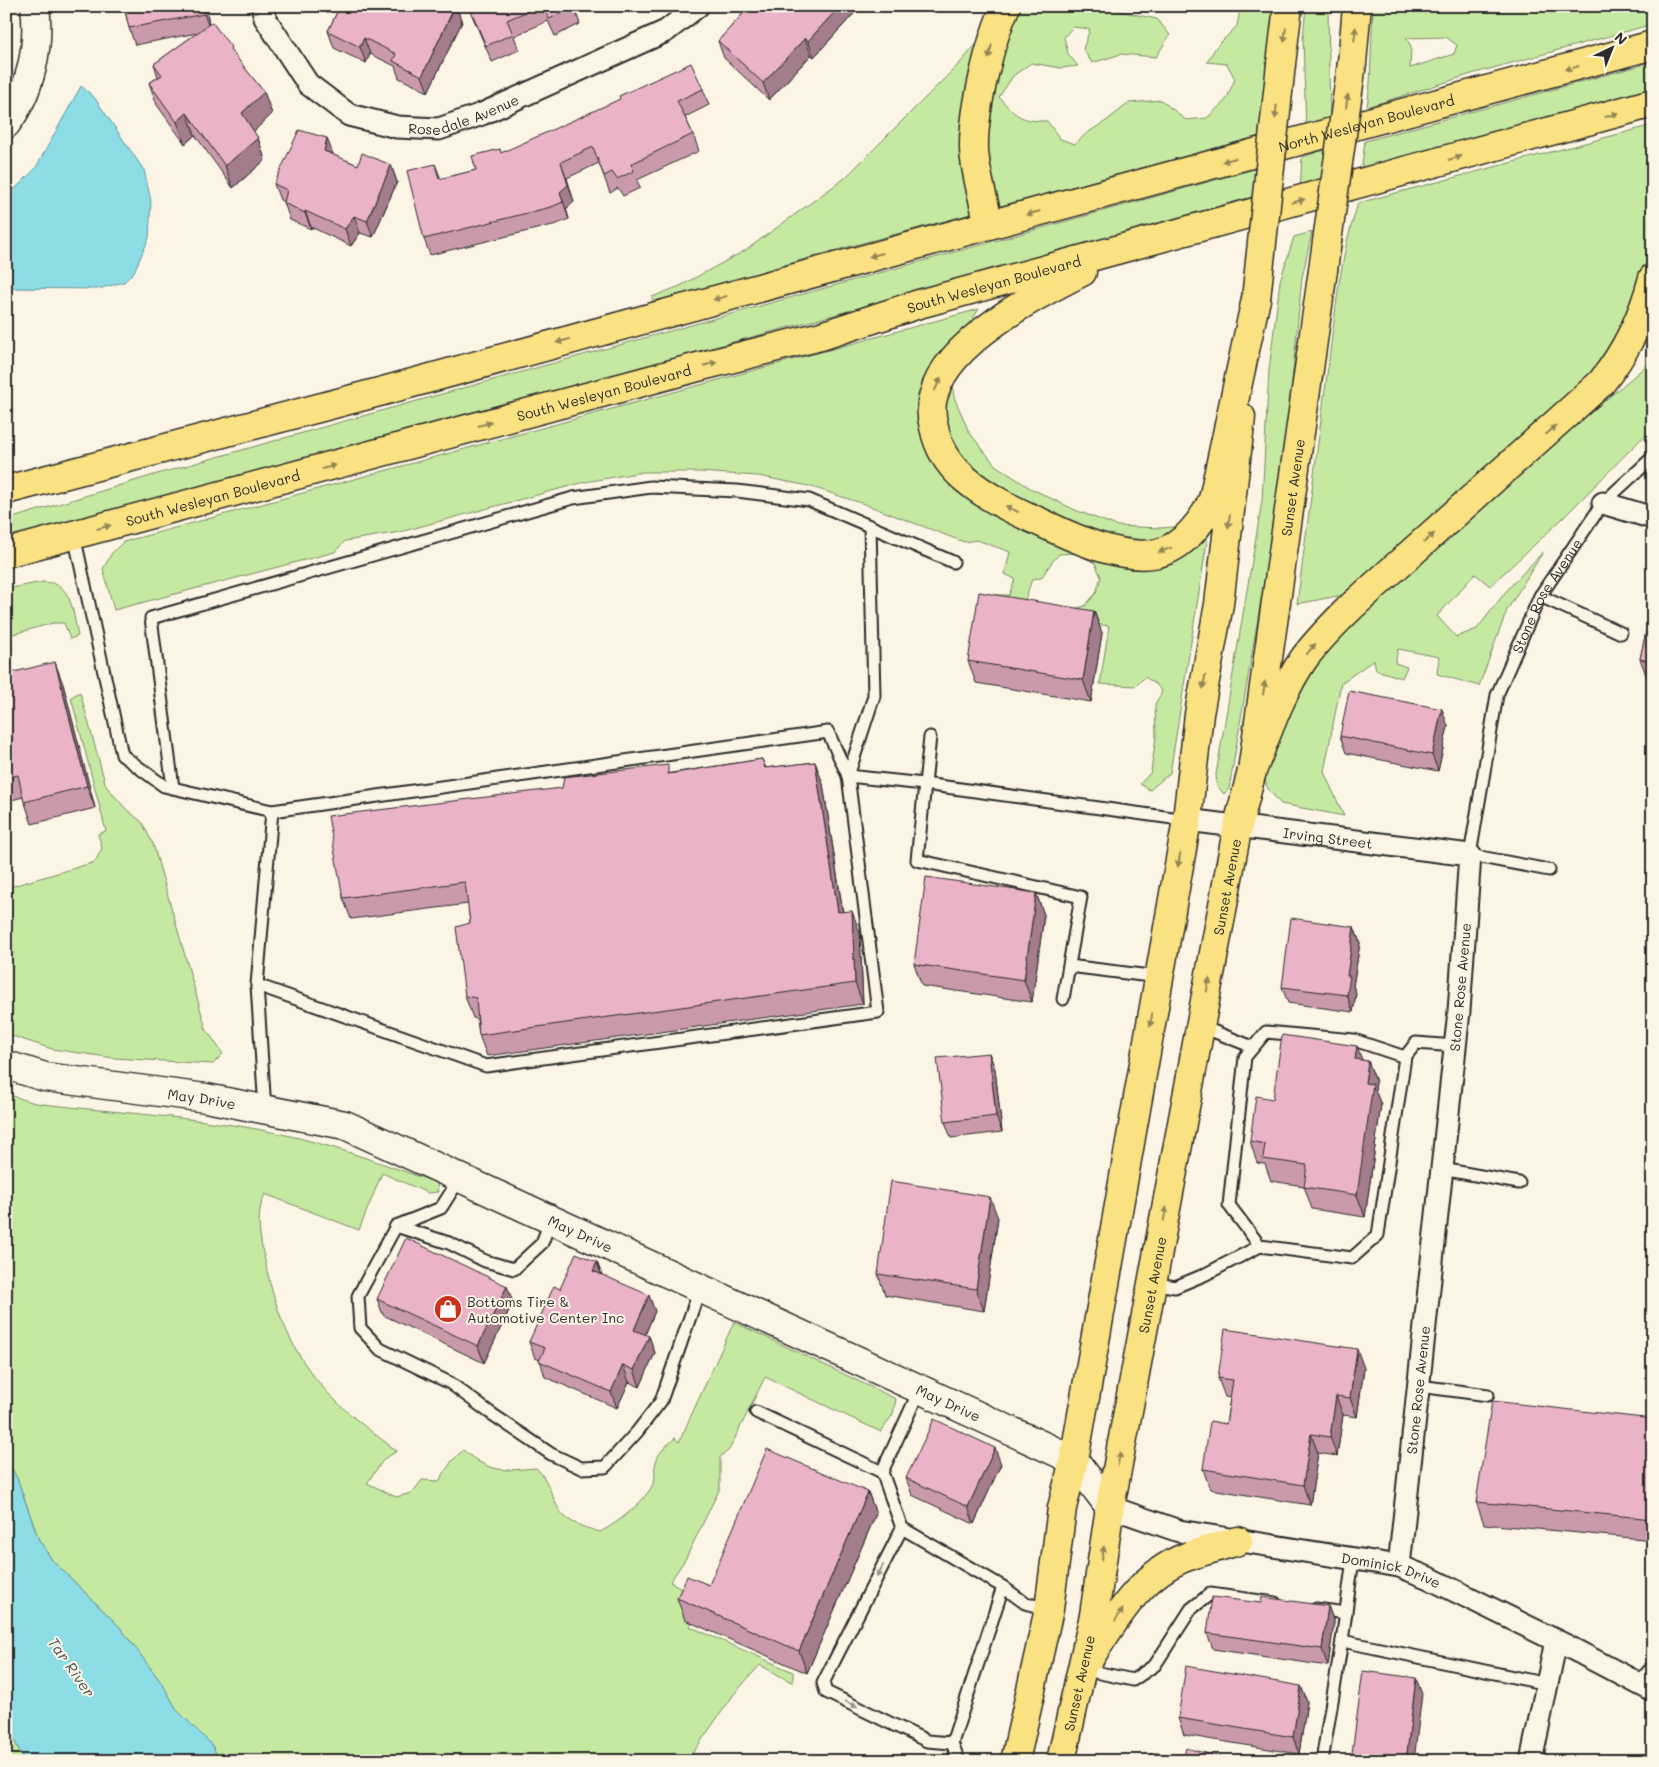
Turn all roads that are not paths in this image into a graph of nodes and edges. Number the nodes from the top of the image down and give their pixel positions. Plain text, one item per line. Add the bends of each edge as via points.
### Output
1 (35, 6) edge
2 (262, 6) edge
3 (698, 6) edge
4 (1006, 6) edge
5 (1288, 6) edge
6 (1358, 6) edge
7 (1653, 46) edge
8 (1653, 103) edge
9 (6, 124) edge
10 (989, 225) junction
11 (1201, 228) junction
12 (1653, 278) edge
13 (1256, 299) junction
14 (1653, 456) edge
15 (6, 490) edge
16 (1603, 503) junction
17 (1653, 518) edge
18 (870, 526) junction
19 (74, 535) junction
20 (6, 553) edge
21 (953, 562) dead end
22 (1540, 596) junction
23 (1621, 633) dead end
24 (930, 737) dead end
25 (1252, 771) junction
26 (848, 776) junction
27 (924, 784) junction
28 (173, 788) junction
29 (272, 811) junction
30 (1187, 820) junction
31 (1238, 826) junction
32 (1470, 855) junction
33 (1549, 870) dead end
34 (1069, 966) junction
35 (1158, 977) junction
36 (257, 985) junction
37 (1063, 998) dead end
38 (1200, 1026) junction
39 (1455, 1046) junction
40 (1253, 1047) junction
41 (1406, 1057) junction
42 (6, 1065) edge
43 (264, 1110) junction
44 (1442, 1169) junction
45 (460, 1178) junction
46 (1519, 1183) dead end
47 (551, 1220) junction
48 (396, 1226) junction
49 (1260, 1246) junction
50 (1152, 1283) junction
51 (700, 1288) junction
52 (1418, 1386) junction
53 (920, 1389) junction
54 (1488, 1395) dead end
55 (756, 1412) dead end
56 (1074, 1460) junction
57 (882, 1472) junction
58 (1110, 1507) junction
59 (902, 1528) junction
60 (1238, 1541) junction
61 (1353, 1559) junction
62 (1399, 1566) junction
63 (1003, 1587) junction
64 (1282, 1604) edge
65 (1300, 1606) edge
66 (1049, 1609) junction
67 (1346, 1613) junction
68 (1342, 1641) junction
69 (1556, 1641) junction
70 (1653, 1666) edge
71 (1081, 1670) junction
72 (1547, 1684) junction
73 (1645, 1687) edge
74 (952, 1743) junction
75 (959, 1761) edge
76 (1015, 1761) edge
77 (1061, 1761) edge
78 (1322, 1761) edge
79 (1530, 1761) edge

1 - 9 main road via 36,48 27,84
2 - 3 street, Rosedale Avenue via 265,18 308,84 349,115 397,127 439,128 482,114 666,31
4 -> 10 main road via 992,45 974,130 974,151
5 -> 13 main road, bridge
25 -> 6 main road, Sunset Avenue, bridge
7 -> 10 main road, North Wesleyan Boulevard
11 -> 8 main road
10 -> 15 main road via 383,391
13 -> 11 main road via 1213,499 1196,526 1171,548 1143,554 1075,538 991,498 954,468 936,436 931,415 940,379 965,346 983,331 1057,285
19 -> 11 main road, South Wesleyan Boulevard via 822,336 919,304
25 -> 12 main road via 1290,682 1322,636 1602,383 1633,332
13 -> 30 main road via 1219,604 1199,714
14 - 16 lane, Stone Rose Avenue
16 - 17 street
16 - 22 lane, Stone Rose Avenue
18 - 21 lane
18 - 26 lane via 874,696
18 - 28 lane via 809,500 737,491 651,487 573,498 151,618
19 - 20 main road, South Wesleyan Boulevard
19 - 28 lane via 122,754 164,786
22 - 23 lane
22 - 32 lane, Stone Rose Avenue via 1497,695
24 - 27 lane
25 - 31 main road, Sunset Avenue
26 - 27 lane
26 - 29 lane via 828,732
26 - 36 lane via 878,1012 486,1066
27 - 30 lane
27 - 34 lane via 917,860 1080,897
28 - 29 lane
29 - 36 lane
30 - 31 street, Irving Street
30 -> 35 main road
31 - 32 street, Irving Street
38 -> 31 main road, Sunset Avenue
32 - 33 lane
32 - 39 street, Stone Rose Avenue
34 - 35 lane
34 - 37 lane
35 -> 56 main road
36 - 43 lane
38 - 40 lane
50 -> 38 main road, Sunset Avenue
39 - 41 lane via 1416,1043
39 - 44 street, Stone Rose Avenue
40 - 41 lane via 1266,1032 1354,1040
40 - 49 lane via 1245,1057 1229,1205
41 - 49 lane via 1378,1235 1352,1258
42 - 43 main road, May Drive via 45,1077 206,1098
43 - 45 main road, May Drive via 345,1125
44 - 46 lane
44 - 52 street, Stone Rose Avenue
45 - 47 main road, May Drive
45 - 48 lane via 440,1208
47 - 48 lane via 542,1243 514,1269
47 - 51 main road, May Drive
48 - 51 lane via 358,1296 360,1328 380,1349 450,1383 552,1454 582,1468 605,1467 661,1401
49 - 50 lane via 1175,1287
58 -> 50 main road, Sunset Avenue
51 - 53 main road, May Drive
52 - 54 lane
52 - 62 street, Stone Rose Avenue
53 - 56 main road, May Drive
53 - 57 lane
55 - 57 lane
56 - 58 main road, May Drive
56 - 66 main road via 1062,1508
57 - 59 lane
58 - 60 street, Dominick Drive via 1179,1531
71 -> 58 main road, Sunset Avenue via 1094,1615
59 - 63 lane
59 -> 74 lane via 823,1683 826,1692 888,1723 927,1741
60 - 61 street, Dominick Drive
71 -> 60 main road via 1124,1607 1158,1572 1185,1557
61 - 62 street, Dominick Drive
61 - 67 lane
62 - 69 street, Dominick Drive
63 - 66 lane via 1025,1603
63 - 74 lane
64 - 71 lane via 1210,1594 1190,1609 1155,1665 1133,1680
65 - 67 lane
66 - 76 main road
67 - 68 lane
68 - 72 lane
68 - 78 lane
69 - 72 street
69 - 73 street, Dominick Drive
70 - 73 lane
71 - 77 main road, Sunset Avenue
72 - 79 street
74 - 75 lane

